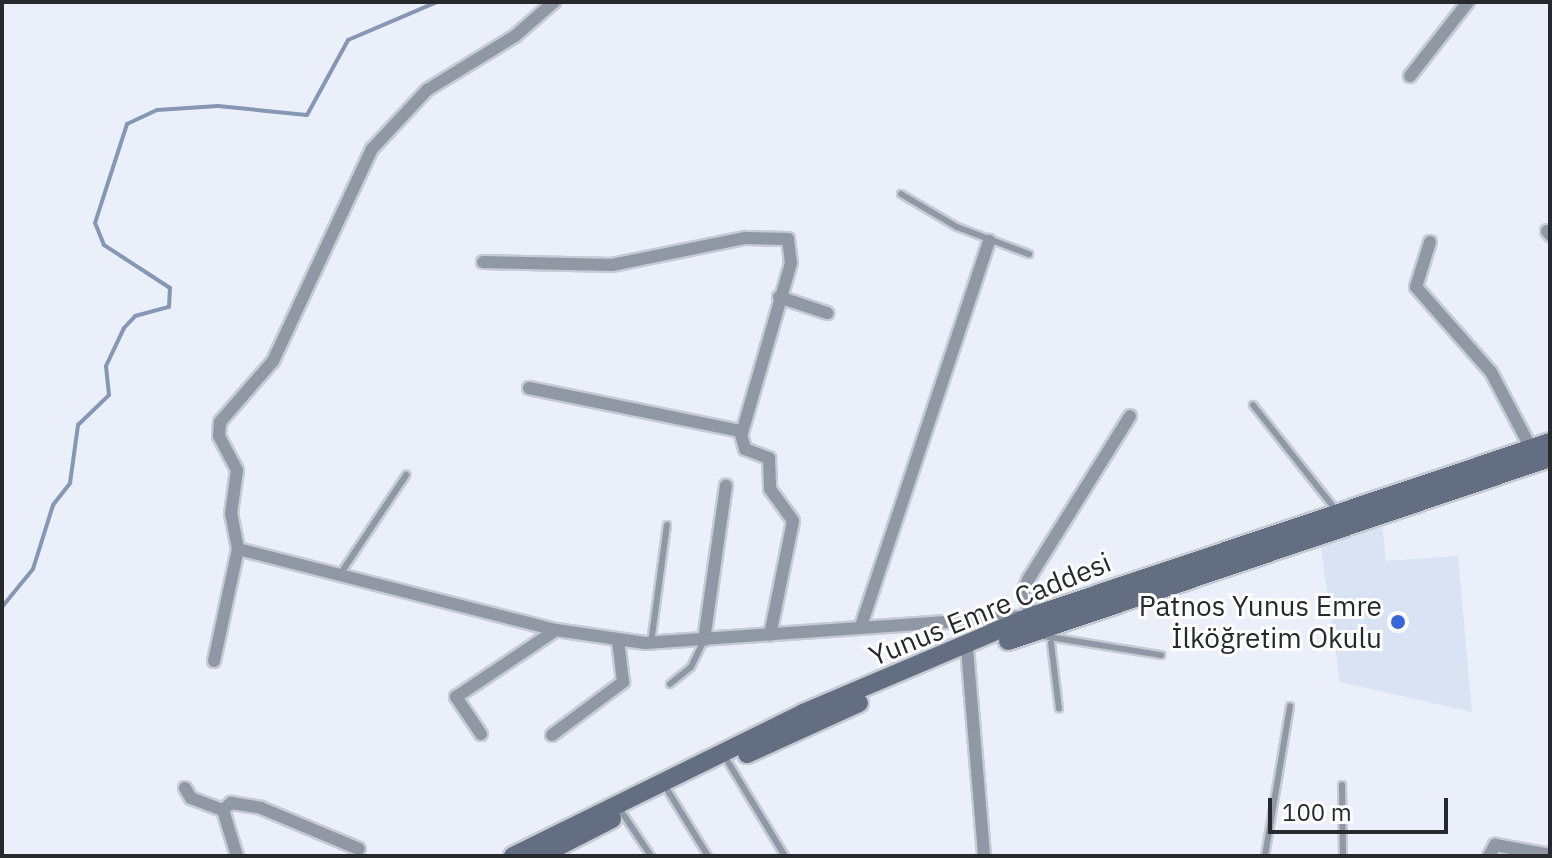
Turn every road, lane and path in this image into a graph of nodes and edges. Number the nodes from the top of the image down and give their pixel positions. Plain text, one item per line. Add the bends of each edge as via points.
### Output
1 (554, 2) edge
2 (1468, 2) edge
3 (1410, 76) dead end
4 (901, 194) dead end
5 (989, 241) junction
6 (1430, 242) dead end
7 (1029, 254) dead end
8 (483, 262) dead end
9 (779, 297) junction
10 (827, 313) dead end
11 (529, 388) dead end
12 (1253, 405) dead end
13 (1130, 416) dead end
14 (742, 433) junction
15 (1542, 452) edge
16 (406, 475) dead end
17 (726, 486) dead end
18 (1339, 512) junction
19 (667, 525) dead end
20 (238, 549) junction
21 (341, 573) junction
22 (1031, 624) junction
23 (861, 626) junction
24 (556, 630) junction
25 (770, 635) junction
26 (618, 640) junction
27 (704, 640) junction
28 (651, 643) junction
29 (1051, 643) junction
30 (968, 653) junction
31 (1161, 655) dead end
32 (214, 661) dead end
33 (670, 684) dead end
34 (1290, 706) dead end
35 (1059, 709) dead end
36 (481, 734) dead end
37 (552, 735) dead end
38 (728, 762) junction
39 (1342, 785) dead end
40 (185, 788) dead end
41 (668, 791) junction
42 (223, 810) junction
43 (623, 814) junction
44 (359, 849) dead end
45 (1550, 855) edge
46 (237, 856) edge
47 (513, 856) edge
48 (540, 856) edge
49 (651, 856) edge
50 (708, 856) edge
51 (785, 856) edge
52 (984, 856) edge
53 (1265, 856) edge
54 (1343, 856) edge
55 (1489, 856) edge

1 - 20 street via 515,36 427,90 372,149 273,361 218,428 237,470 231,514
2 - 3 street
4 - 5 lane
5 - 7 lane
5 - 23 street
6 - 15 street via 1416,287 1491,372
8 - 9 street via 612,265 779,236 793,251
9 - 10 street
9 - 14 street
11 - 14 street
12 - 18 lane
13 - 22 street via 1028,580 1023,592
14 - 25 street via 745,449 769,458 770,489 793,521
15 - 18 street, Yunus Emre Caddesi
15 - 22 street, Yunus Emre Caddesi
16 - 21 lane
17 - 27 street
18 - 22 street, Yunus Emre Caddesi
19 - 28 lane
20 - 21 street
20 - 32 street
21 - 24 street
22 - 23 street
22 - 29 lane
22 - 30 street, Yunus Emre Caddesi
23 - 25 street
24 - 26 street
24 - 36 street via 456,697
25 - 27 street
26 - 28 street
26 - 37 street via 623,682
27 - 28 street
27 - 33 lane via 691,667
29 - 31 lane
29 - 35 lane
30 - 38 street, Yunus Emre Caddesi
30 - 47 street, Yunus Emre Caddesi via 803,713
30 - 52 street
34 - 53 lane
38 - 41 street, Yunus Emre Caddesi
38 - 51 lane
39 - 54 lane
40 - 42 street
41 - 43 street, Yunus Emre Caddesi
41 - 50 lane
42 - 44 street via 231,803 261,808
42 - 46 street
43 - 48 street, Yunus Emre Caddesi
43 - 49 lane
45 - 55 street via 1495,845

